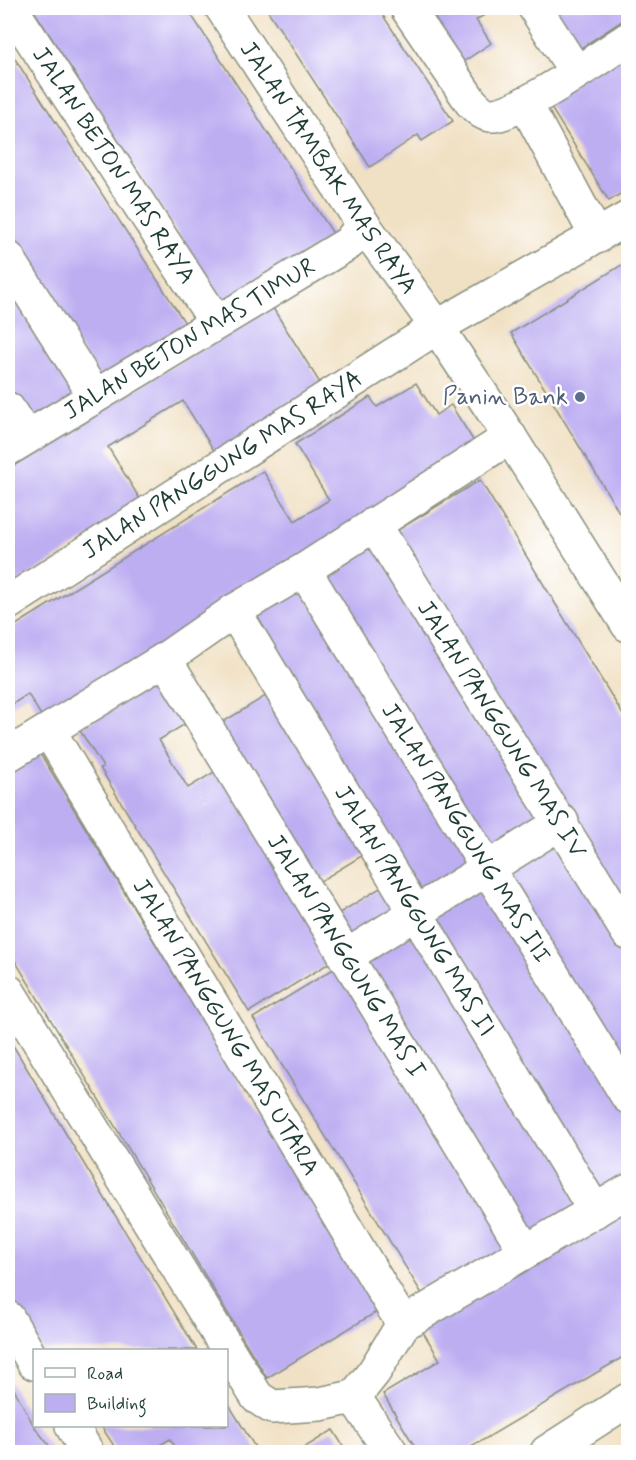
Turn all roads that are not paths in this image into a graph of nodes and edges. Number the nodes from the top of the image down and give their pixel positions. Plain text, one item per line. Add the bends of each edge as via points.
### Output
1 (11, 8) edge
2 (222, 8) edge
3 (407, 8) edge
4 (535, 8) edge
5 (628, 39) edge
6 (576, 72) junction
7 (525, 103) junction
8 (628, 218) edge
9 (363, 224) junction
10 (597, 237) junction
11 (8, 258) edge
12 (216, 322) junction
13 (437, 327) junction
14 (95, 396) junction
15 (8, 409) edge
16 (510, 437) junction
17 (17, 443) edge
18 (374, 524) junction
19 (304, 570) junction
20 (8, 603) edge
21 (234, 610) junction
22 (628, 624) edge
23 (165, 659) junction
24 (49, 731) junction
25 (8, 755) edge
26 (562, 822) junction
27 (488, 869) junction
28 (416, 914) junction
29 (628, 933) edge
30 (345, 957) junction
31 (8, 992) edge
32 (628, 1097) edge
33 (628, 1191) edge
34 (595, 1211) junction
35 (525, 1252) junction
36 (8, 1318) edge
37 (403, 1324) junction
38 (227, 1349) edge
39 (228, 1350) edge
40 (33, 1361) edge
41 (354, 1397) junction
42 (628, 1400) edge
43 (73, 1427) edge
44 (87, 1452) edge
45 (391, 1452) edge
46 (547, 1452) edge

1 - 12 street, JALAN BETON MAS RAYA
2 - 9 street, JALAN TAMBAK MAS RAYA
3 - 7 street via 481,112 495,115
4 - 6 street
5 - 6 street
6 - 7 street
7 - 10 street
8 - 10 street, JALAN PANGGUNG MAS RAYA
9 - 12 street, JALAN BETON MAS TIMUR via 349,243
9 - 13 street, JALAN TAMBAK MAS RAYA
10 - 13 street, JALAN PANGGUNG MAS RAYA
11 - 14 street
12 - 14 street, JALAN BETON MAS TIMUR
13 - 16 street, JALAN TAMBAK MAS RAYA
13 - 20 street, JALAN PANGGUNG MAS RAYA
14 - 17 street, JALAN BETON MAS TIMUR
15 - 17 street
16 - 18 street
16 - 22 street, JALAN TAMBAK MAS RAYA
18 - 19 street
18 - 26 street, JALAN PANGGUNG MAS IV
19 - 21 street
19 - 27 street, JALAN PANGGUNG MAS III
21 - 23 street
21 - 28 street, JALAN PANGGUNG MAS II
23 - 24 street
23 - 30 street, JALAN PANGGUNG MAS I
24 - 25 street
24 - 37 street, JALAN PANGGUNG MAS UTARA
26 - 27 street
26 - 29 street, JALAN PANGGUNG MAS IV
27 - 28 street
27 - 32 street, JALAN PANGGUNG MAS III
28 - 30 street
28 - 34 street, JALAN PANGGUNG MAS II
30 - 35 street, JALAN PANGGUNG MAS I
31 - 38 street
33 - 34 street
34 - 35 street
35 - 37 street
36 - 40 street
37 - 41 street
39 - 41 street via 257,1397 272,1407
41 - 45 street
42 - 46 street
43 - 44 street

